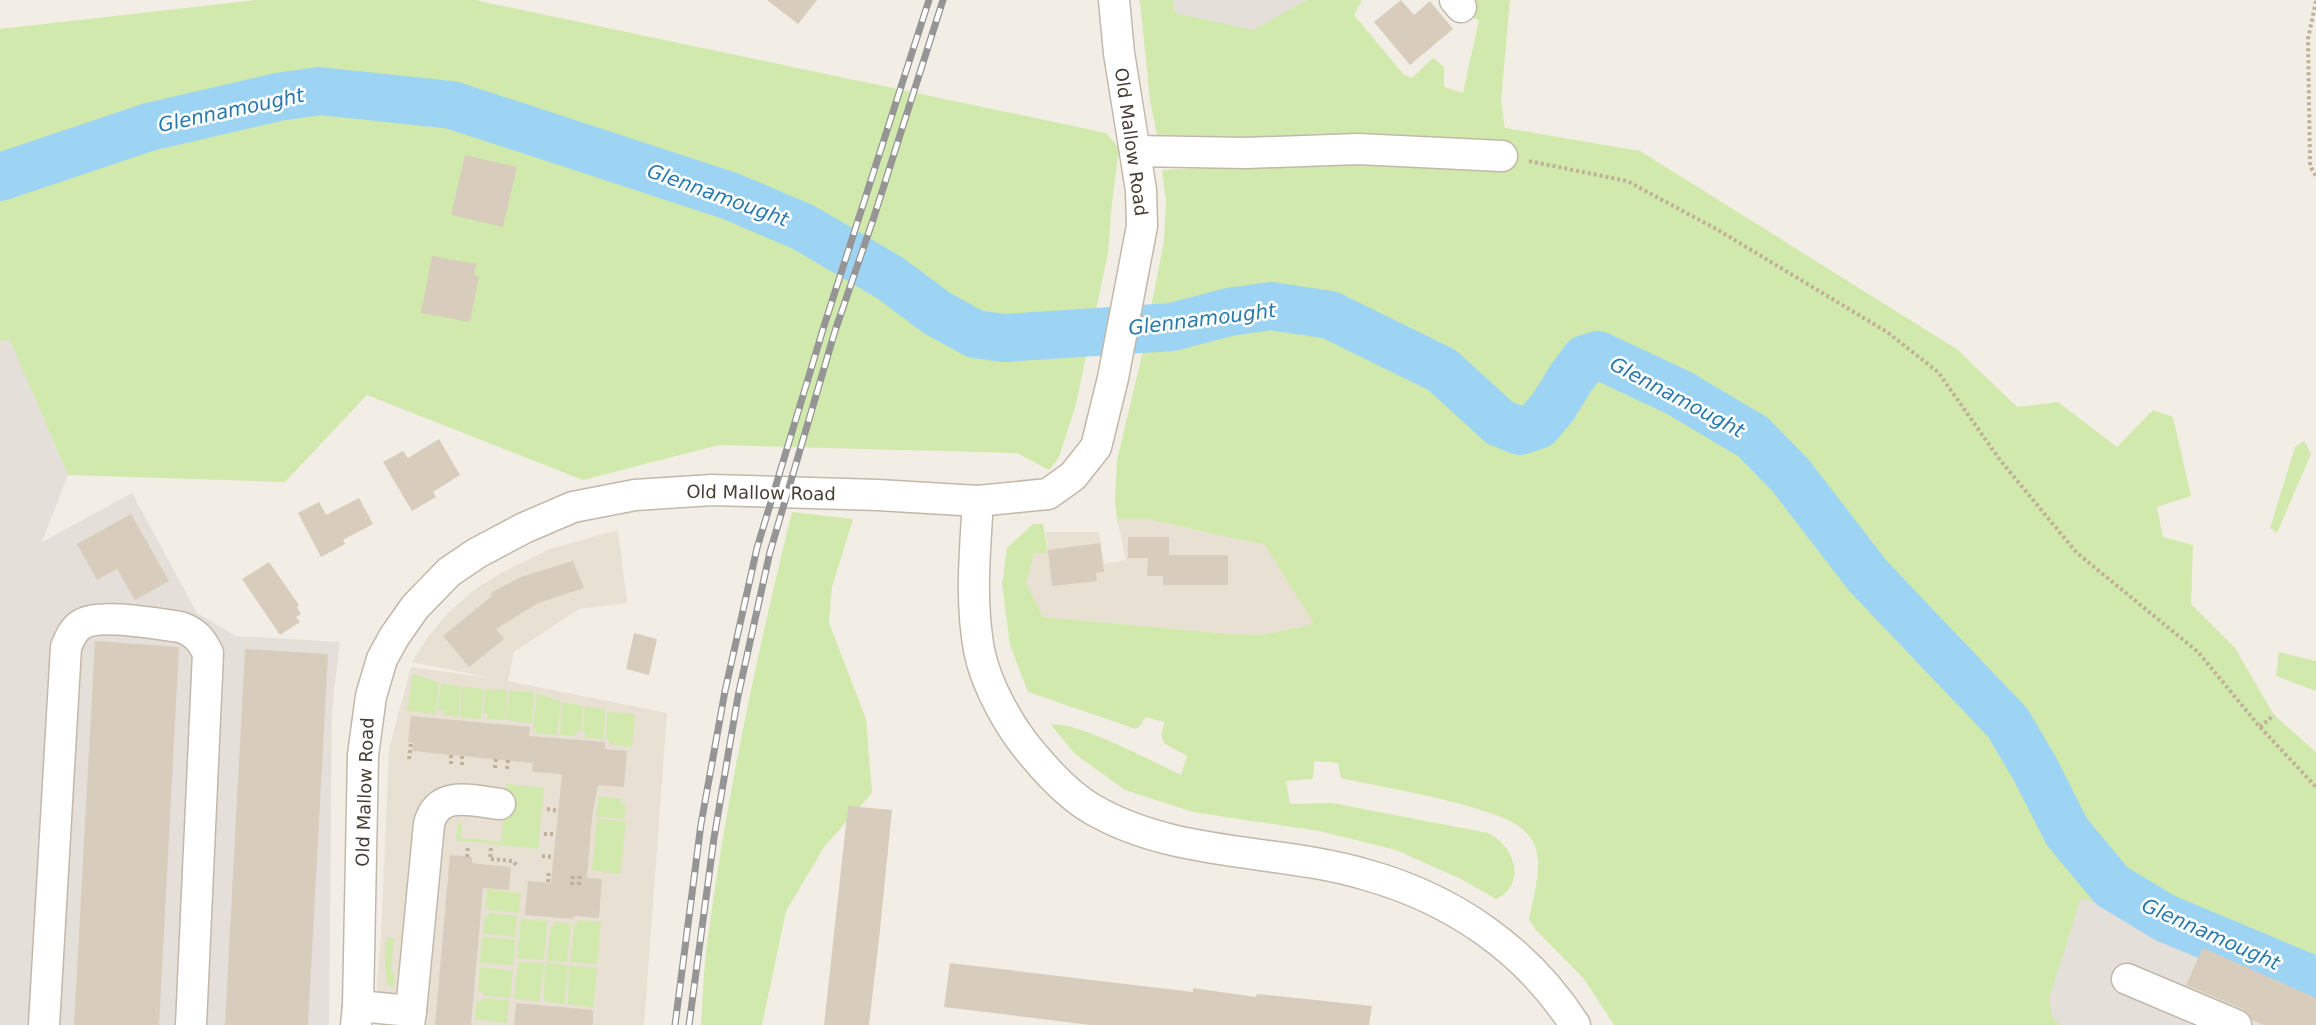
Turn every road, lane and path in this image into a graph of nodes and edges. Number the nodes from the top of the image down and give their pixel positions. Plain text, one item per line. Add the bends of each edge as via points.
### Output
1 (1114, 0) edge
2 (2316, 1) edge
3 (2309, 108) junction
4 (2316, 111) edge
5 (1135, 151) junction
6 (1502, 156) joint
7 (2316, 176) edge
8 (978, 501) junction
9 (2274, 715) dead end
10 (2260, 727) junction
11 (411, 742) dead end
12 (452, 755) dead end
13 (462, 756) dead end
14 (409, 759) dead end
15 (496, 759) dead end
16 (508, 760) dead end
17 (451, 764) dead end
18 (462, 765) dead end
19 (495, 768) dead end
20 (507, 769) dead end
21 (2316, 787) edge
22 (500, 804) dead end
23 (547, 809) dead end
24 (559, 811) dead end
25 (544, 834) dead end
26 (556, 834) dead end
27 (468, 846) dead end
28 (491, 848) dead end
29 (542, 856) dead end
30 (467, 857) dead end
31 (554, 857) dead end
32 (518, 867) dead end
33 (549, 871) dead end
34 (573, 873) dead end
35 (580, 874) dead end
36 (548, 882) dead end
37 (572, 885) dead end
38 (579, 885) dead end
39 (2127, 979) dead end
40 (357, 1015) edge
41 (410, 1018) edge
42 (44, 1025) edge
43 (192, 1025) edge
44 (1575, 1025) edge
45 (2236, 1025) edge

1 - 5 street, Old Mallow Road
2 - 3 path via 2308,39
3 - 4 path
3 - 7 path via 2310,166
5 - 6 street via 1358,149
5 - 8 street, Old Mallow Road via 1142,226 1096,447 1073,476 1048,494
6 - 10 path via 1627,181 1718,230 1887,332 1938,372 2000,460 2077,553 2198,652
8 - 40 street, Old Mallow Road via 712,490 635,495 573,507 524,528 449,572 415,607 389,645 369,705 363,755
8 - 44 street via 973,593 980,652 1005,714 1052,777 1090,808 1137,830 1201,847 1366,874 1411,889 1495,936 1526,964
9 - 10 path
10 - 21 path
11 - 14 path
12 - 17 path
13 - 18 path
15 - 19 path
16 - 20 path
22 - 41 street via 448,801 432,813
23 - 24 path
25 - 26 path
27 - 30 path
28 - 32 path via 490,859 513,861
29 - 31 path
33 - 36 path
34 - 37 path
35 - 38 path
39 - 45 street
40 - 41 street
42 - 43 street via 66,647 74,631 98,618 191,630 208,653

